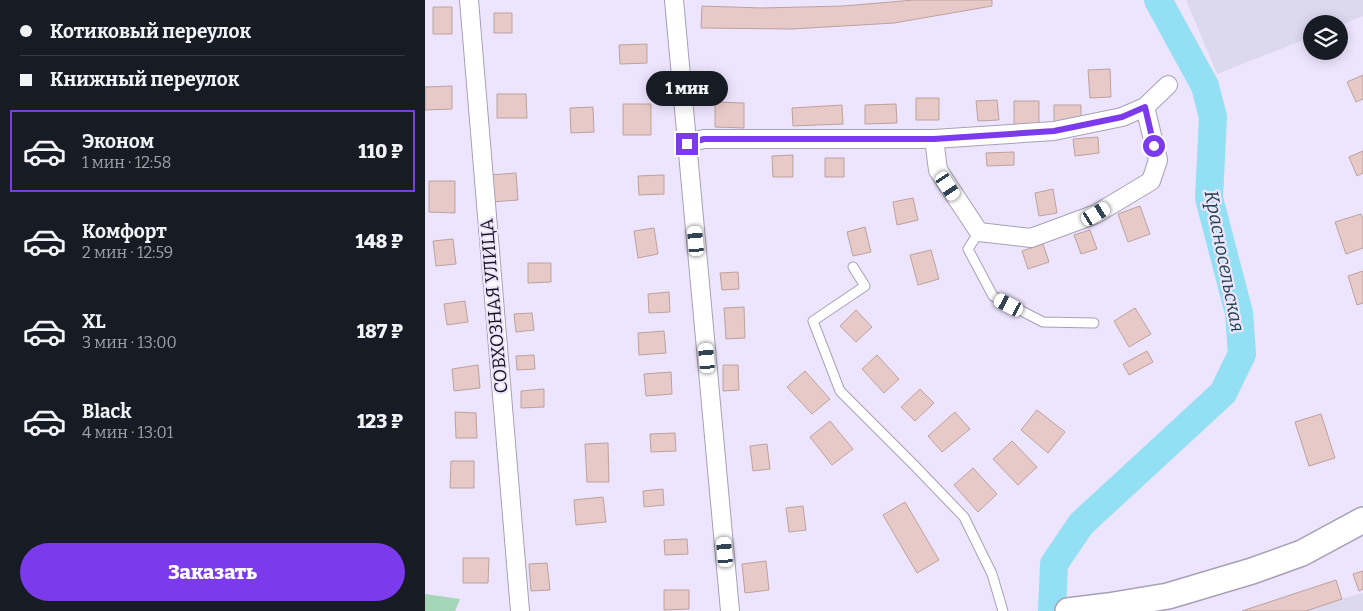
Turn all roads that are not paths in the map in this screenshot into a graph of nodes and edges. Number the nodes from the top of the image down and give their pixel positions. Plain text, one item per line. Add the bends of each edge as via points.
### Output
1 (469, 0) edge
2 (674, 0) edge
3 (1168, 85) dead end
4 (1145, 107) junction
5 (934, 139) junction
6 (687, 144) junction
7 (979, 232) junction
8 (853, 267) dead end
9 (1094, 323) dead end
10 (1363, 520) edge
11 (520, 611) edge
12 (730, 611) edge
13 (1003, 611) edge
14 (1068, 611) edge

1 - 11 street, СОВХОЗНАЯ УЛИЦА
2 - 6 street
3 - 4 street
4 - 5 street via 1122,117 1054,131
4 - 7 street via 1158,160 1151,181 1096,214 1031,238
5 - 6 street via 704,139
5 - 7 street via 938,170
6 - 12 street
7 - 9 lane via 968,249 993,296 1043,322
8 - 13 lane via 865,286 813,321 840,391 964,517 992,574
10 - 14 main road via 1302,553 1252,571 1168,596

